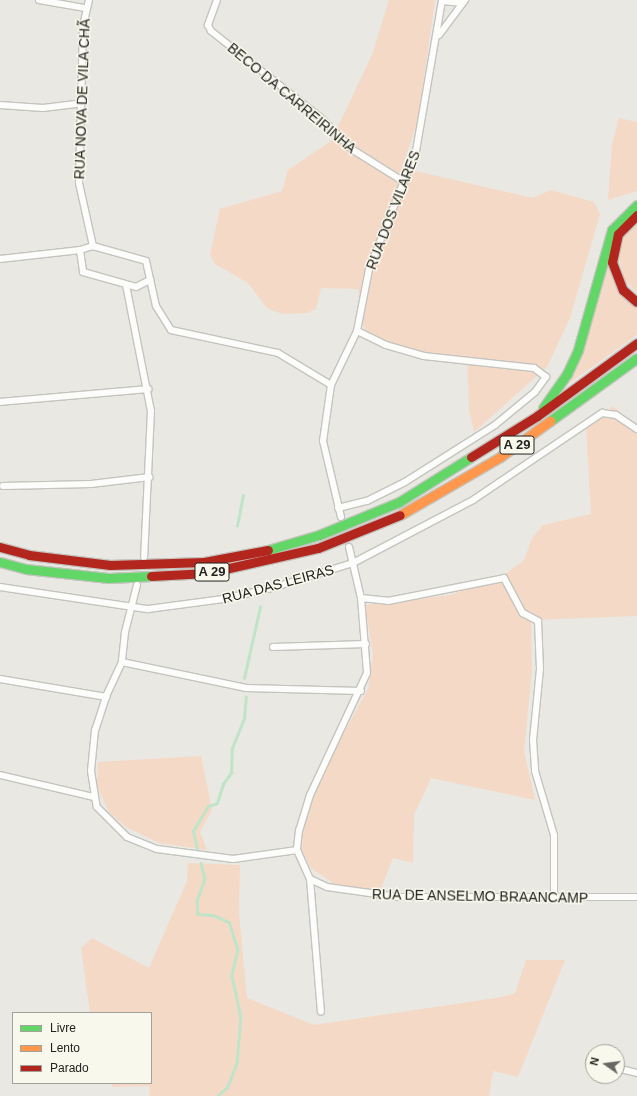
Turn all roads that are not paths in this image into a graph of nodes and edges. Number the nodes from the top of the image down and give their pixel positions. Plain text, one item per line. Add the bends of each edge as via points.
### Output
1 (39, 0) edge
2 (89, 0) edge
3 (217, 0) edge
4 (442, 0) edge
5 (464, 2) edge
6 (85, 8) junction
7 (438, 36) junction
8 (82, 103) junction
9 (0, 104) edge
10 (401, 180) junction
11 (637, 205) edge
12 (637, 215) edge
13 (93, 246) junction
14 (80, 250) junction
15 (0, 259) edge
16 (150, 280) junction
17 (126, 285) junction
18 (637, 302) edge
19 (357, 331) junction
20 (637, 343) edge
21 (637, 358) edge
22 (637, 368) edge
23 (616, 376) junction
24 (331, 385) junction
25 (148, 389) junction
26 (0, 402) edge
27 (537, 416) junction
28 (637, 429) edge
29 (150, 477) junction
30 (3, 486) dead end
31 (338, 508) junction
32 (341, 518) dead end
33 (0, 547) edge
34 (349, 547) dead end
35 (144, 557) dead end
36 (0, 562) edge
37 (353, 563) junction
38 (137, 585) dead end
39 (0, 587) edge
40 (361, 598) junction
41 (130, 607) junction
42 (366, 644) junction
43 (273, 647) dead end
44 (122, 662) junction
45 (0, 679) edge
46 (361, 691) junction
47 (106, 697) junction
48 (0, 775) edge
49 (94, 797) junction
50 (297, 850) junction
51 (310, 879) junction
52 (637, 897) edge
53 (554, 898) junction
54 (321, 1012) dead end
55 (625, 1070) edge
56 (637, 1073) edge

1 - 6 street
2 - 6 street, RUA NOVA DE VILA CHÃ
3 - 10 street, BECO DA CARREIRINHA via 208,25 211,31 321,118 353,150
4 - 5 street
4 - 7 street, RUA DOS VILARES
5 - 7 street
6 - 8 street, RUA NOVA DE VILA CHÃ
7 - 10 street, RUA DOS VILARES via 416,151
8 - 9 street via 43,108
8 - 13 street, RUA NOVA DE VILA CHÃ via 79,183
10 - 19 street, RUA DOS VILARES via 369,268
11 - 27 highway via 612,230 578,350 567,374
12 - 18 highway via 618,234 612,262 623,290
13 - 14 street
13 - 16 street via 146,262 151,272
14 - 15 street
14 - 17 street via 83,272
16 - 17 street via 136,287
16 - 24 street via 156,306 171,330 278,353
17 - 25 street
19 - 24 street, RUA DOS VILARES
19 - 31 street via 386,345 424,356 534,368 546,377 535,392 489,429 405,482 367,501
20 - 27 highway, A 29
21 - 23 highway, A 29
22 - 23 highway
23 - 36 highway, A 29 via 500,457 414,509 318,548 207,573 116,578 26,569
24 - 31 street, RUA DOS VILARES via 324,441
25 - 26 street
25 - 29 street
27 - 33 highway, A 29 via 399,502 319,535 277,548 204,562 110,565 29,555
28 - 37 street via 616,415 602,413 473,500
29 - 30 street via 92,484
29 - 35 street
31 - 32 street, RUA DOS VILARES
34 - 37 street
37 - 40 street
37 - 41 street, RUA DAS LEIRAS via 222,600
38 - 41 street
39 - 41 street, RUA DAS LEIRAS
40 - 42 street
40 - 53 street via 388,601 504,578 523,613 538,621 540,669 533,740 535,771 554,835
41 - 44 street
42 - 43 street
42 - 46 street via 367,673
44 - 46 street via 246,688
44 - 47 street
45 - 47 street
46 - 50 street via 310,795 299,830
47 - 49 street via 95,730 91,770
48 - 49 street
49 - 50 street via 97,808 114,826 157,849 232,859
50 - 51 street
51 - 53 street, RUA DE ANSELMO BRAANCAMP via 327,887 398,897
51 - 54 street
52 - 53 street, RUA DE ANSELMO BRAANCAMP
55 - 56 street

